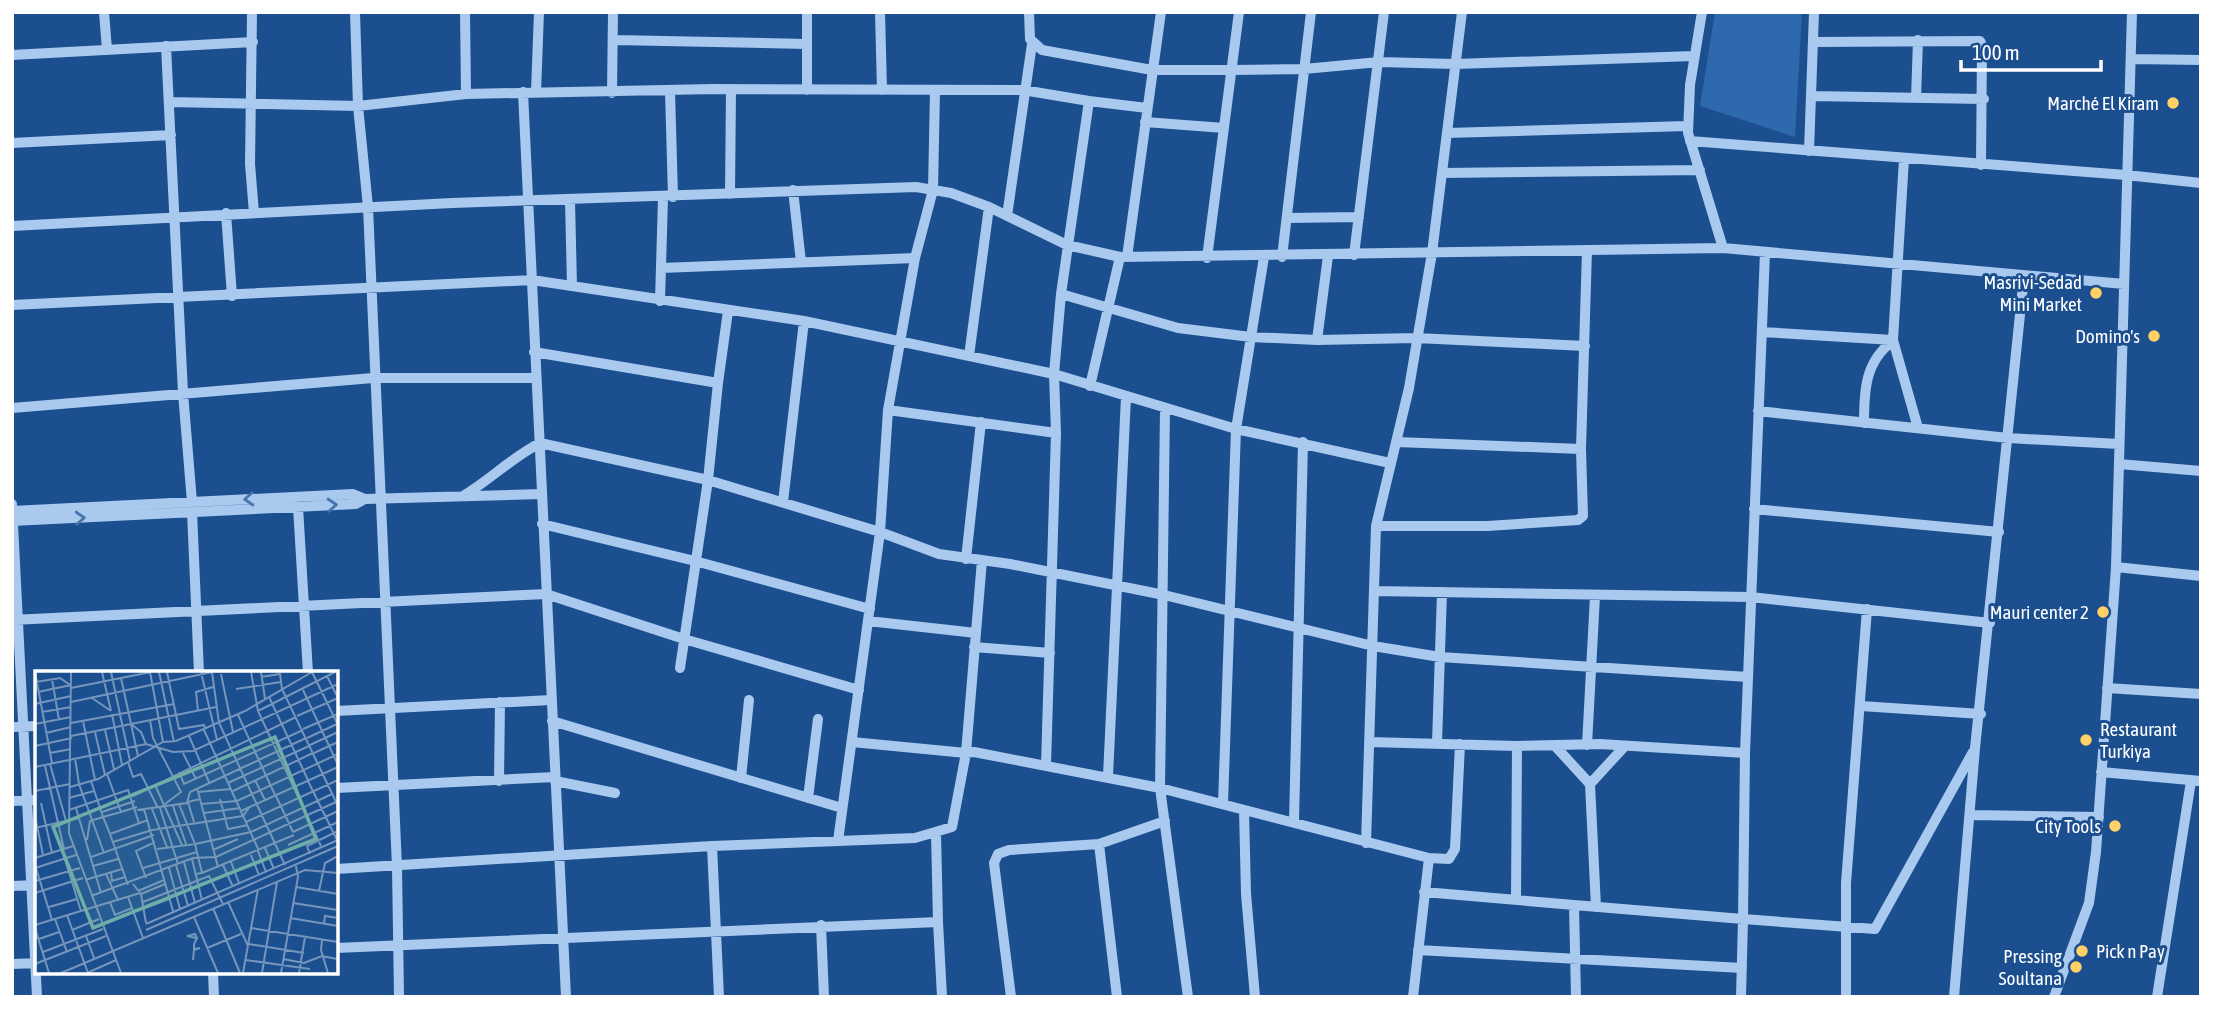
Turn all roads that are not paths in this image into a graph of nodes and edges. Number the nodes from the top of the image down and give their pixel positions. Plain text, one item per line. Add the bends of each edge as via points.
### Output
1 (104, 12) edge
2 (252, 12) edge
3 (355, 12) edge
4 (465, 12) edge
5 (539, 12) edge
6 (613, 12) edge
7 (807, 12) edge
8 (880, 12) edge
9 (1029, 12) edge
10 (1161, 12) edge
11 (1239, 12) edge
12 (1311, 12) edge
13 (1384, 12) edge
14 (1462, 12) edge
15 (1702, 12) edge
16 (1814, 12) edge
17 (2132, 12) edge
18 (614, 40) junction
19 (1917, 40) junction
20 (253, 42) junction
21 (1814, 42) junction
22 (807, 44) junction
23 (1032, 44) junction
24 (166, 46) junction
25 (107, 50) junction
26 (12, 55) edge
27 (1695, 56) junction
28 (2132, 59) junction
29 (2201, 60) edge
30 (1379, 62) junction
31 (1455, 64) junction
32 (1304, 69) junction
33 (1153, 70) junction
34 (1231, 71) junction
35 (731, 89) junction
36 (670, 90) junction
37 (807, 90) junction
38 (882, 90) junction
39 (935, 90) junction
40 (1023, 90) junction
41 (523, 92) junction
42 (536, 92) junction
43 (612, 93) junction
44 (466, 94) junction
45 (1812, 96) junction
46 (1916, 98) junction
47 (1984, 99) junction
48 (1089, 101) junction
49 (169, 102) junction
50 (252, 104) junction
51 (358, 106) junction
52 (1147, 108) junction
53 (1145, 122) junction
54 (1687, 126) junction
55 (1224, 128) junction
56 (1447, 132) junction
57 (171, 135) junction
58 (1690, 141) junction
59 (12, 143) edge
60 (1809, 151) junction
61 (1904, 159) junction
62 (1981, 165) junction
63 (1700, 170) junction
64 (1442, 173) junction
65 (2126, 174) junction
66 (2201, 183) edge
67 (793, 190) junction
68 (933, 190) junction
69 (730, 194) junction
70 (668, 198) junction
71 (570, 200) junction
72 (528, 201) junction
73 (368, 207) junction
74 (989, 207) junction
75 (226, 213) junction
76 (254, 213) junction
77 (1007, 216) junction
78 (1359, 217) junction
79 (175, 218) junction
80 (1287, 218) junction
81 (12, 226) edge
82 (1067, 245) junction
83 (1723, 248) junction
84 (1587, 250) junction
85 (1765, 252) junction
86 (1432, 253) junction
87 (1354, 255) junction
88 (1328, 256) junction
89 (1124, 257) junction
90 (1264, 257) junction
91 (1282, 257) junction
92 (915, 258) junction
93 (1207, 258) junction
94 (801, 262) junction
95 (1899, 262) junction
96 (661, 268) junction
97 (2024, 276) junction
98 (532, 280) junction
99 (2124, 284) junction
100 (572, 286) junction
101 (371, 290) junction
102 (1061, 294) junction
103 (232, 296) junction
104 (179, 299) junction
105 (660, 302) junction
106 (12, 305) edge
107 (1108, 306) junction
108 (728, 311) junction
109 (804, 321) junction
110 (1762, 332) junction
111 (1251, 337) junction
112 (1416, 338) junction
113 (1317, 340) junction
114 (1893, 340) junction
115 (899, 341) junction
116 (1585, 346) junction
117 (534, 352) junction
118 (969, 356) junction
119 (1054, 374) junction
120 (373, 378) junction
121 (536, 378) junction
122 (718, 383) junction
123 (1090, 386) junction
124 (183, 393) junction
125 (1126, 397) junction
126 (12, 408) edge
127 (1165, 409) junction
128 (888, 410) junction
129 (1758, 411) junction
130 (981, 422) junction
131 (1864, 423) junction
132 (1918, 428) junction
133 (1236, 429) junction
134 (1056, 433) junction
135 (2008, 438) junction
136 (1303, 442) junction
137 (540, 443) junction
138 (1397, 443) junction
139 (2119, 444) junction
140 (1581, 449) junction
141 (1390, 463) junction
142 (2119, 464) junction
143 (2201, 471) edge
144 (708, 480) junction
145 (541, 495) junction
146 (463, 496) junction
147 (365, 499) junction
148 (380, 499) junction
149 (783, 502) junction
150 (12, 504) edge
151 (192, 507) junction
152 (299, 507) junction
153 (1754, 509) junction
154 (13, 516) edge
155 (542, 524) junction
156 (1376, 526) junction
157 (880, 531) junction
158 (1999, 532) junction
159 (966, 559) junction
160 (982, 560) junction
161 (695, 561) junction
162 (2116, 567) junction
163 (1052, 573) junction
164 (2201, 576) edge
165 (1117, 586) junction
166 (1374, 590) junction
167 (1442, 592) junction
168 (546, 594) junction
169 (1164, 596) junction
170 (1595, 596) junction
171 (1751, 597) junction
172 (384, 602) junction
173 (305, 606) junction
174 (1867, 609) junction
175 (870, 610) junction
176 (196, 611) junction
177 (1228, 611) junction
178 (15, 620) edge
179 (868, 621) junction
180 (1990, 623) junction
181 (1300, 626) junction
182 (976, 633) junction
183 (684, 639) junction
184 (1373, 646) junction
185 (974, 647) junction
186 (1050, 653) junction
187 (1440, 657) junction
188 (1591, 667) junction
189 (680, 668) dead end
190 (199, 671) edge
191 (308, 671) edge
192 (1748, 677) junction
193 (2106, 688) junction
194 (859, 690) junction
195 (2201, 694) edge
196 (551, 699) junction
197 (749, 700) dead end
198 (500, 702) junction
199 (1861, 706) junction
200 (388, 708) junction
201 (338, 711) edge
202 (1981, 714) junction
203 (818, 719) dead end
204 (552, 721) junction
205 (18, 727) edge
206 (852, 742) junction
207 (1369, 742) junction
208 (1437, 743) junction
209 (1460, 744) junction
210 (1587, 745) junction
211 (1517, 746) junction
212 (1556, 747) junction
213 (1624, 747) junction
214 (1975, 748) junction
215 (966, 753) junction
216 (1745, 753) junction
217 (1046, 765) junction
218 (2101, 772) junction
219 (1108, 776) junction
220 (741, 778) junction
221 (555, 779) junction
222 (499, 781) junction
223 (2196, 781) edge
224 (1590, 784) junction
225 (391, 786) junction
226 (1160, 788) junction
227 (338, 789) edge
228 (615, 793) dead end
229 (808, 798) junction
230 (32, 800) edge
231 (12, 802) edge
232 (1223, 804) junction
233 (842, 808) junction
234 (1244, 810) junction
235 (1971, 815) junction
236 (2099, 817) junction
237 (1165, 821) junction
238 (1294, 822) junction
239 (936, 834) junction
240 (838, 841) junction
241 (1366, 843) junction
242 (1099, 844) junction
243 (712, 846) junction
244 (559, 855) junction
245 (1429, 858) junction
246 (397, 867) junction
247 (338, 869) edge
248 (12, 886) edge
249 (33, 886) edge
250 (1423, 892) junction
251 (1516, 900) junction
252 (1574, 905) junction
253 (1596, 907) junction
254 (1743, 919) junction
255 (938, 922) junction
256 (821, 925) junction
257 (1846, 928) junction
258 (716, 930) junction
259 (35, 937) edge
260 (563, 938) junction
261 (396, 946) junction
262 (338, 948) edge
263 (1418, 950) junction
264 (1575, 958) junction
265 (35, 963) edge
266 (12, 964) edge
267 (1742, 968) junction
268 (36, 974) edge
269 (213, 974) edge
270 (37, 997) edge
271 (214, 997) edge
272 (399, 997) edge
273 (566, 997) edge
274 (719, 997) edge
275 (824, 997) edge
276 (942, 997) edge
277 (1011, 997) edge
278 (1116, 997) edge
279 (1188, 997) edge
280 (1255, 997) edge
281 (1413, 997) edge
282 (1576, 997) edge
283 (1741, 997) edge
284 (1846, 997) edge
285 (1954, 997) edge
286 (2054, 997) edge
287 (2157, 997) edge

1 - 25 street
2 - 20 street
3 - 51 street
4 - 44 street
5 - 42 street
6 - 18 street
7 - 22 street
8 - 38 street
9 - 23 street
10 - 33 street
11 - 34 street
12 - 32 street
13 - 30 street
14 - 31 street
15 - 27 street
16 - 21 street
17 - 28 street
18 - 22 street
18 - 43 street
19 - 21 street
19 - 46 street
19 - 47 street via 1980,41
20 - 24 street
20 - 50 street
21 - 45 street
22 - 37 street
23 - 33 street via 1042,50
23 - 40 street
24 - 25 street
24 - 49 street
25 - 26 street
27 - 31 street
27 - 54 street
28 - 29 street
28 - 65 street
30 - 31 street
30 - 32 street
30 - 78 street
31 - 56 street
32 - 34 street
32 - 80 street
33 - 34 street
33 - 52 street
34 - 55 street
35 - 36 street
35 - 37 street
35 - 69 street
36 - 43 street
36 - 70 street
37 - 38 street
38 - 39 street
39 - 40 street
39 - 68 street
40 - 48 street
40 - 77 street
41 - 42 street
41 - 44 street
41 - 72 street
42 - 43 street
44 - 51 street
45 - 46 street
45 - 60 street
46 - 47 street
47 - 62 street
48 - 52 street
48 - 82 street
49 - 50 street
49 - 57 street
50 - 51 street
50 - 76 street
51 - 73 street
52 - 53 street
53 - 55 street
53 - 89 street
54 - 56 street
54 - 58 street
55 - 93 street
56 - 64 street
57 - 59 street
57 - 79 street
58 - 60 street
58 - 63 street
60 - 61 street
61 - 62 street
61 - 95 street
62 - 65 street
63 - 64 street
63 - 83 street
64 - 86 street
65 - 66 street
65 - 99 street
67 - 68 street
67 - 69 street
67 - 94 street
68 - 74 street
68 - 92 street
69 - 70 street
70 - 71 street
70 - 96 street
71 - 72 street
71 - 100 street
72 - 73 street
72 - 98 street
73 - 76 street
73 - 101 street
74 - 77 street
74 - 118 street
75 - 76 street
75 - 79 street
75 - 103 street
77 - 82 street
78 - 80 street
78 - 87 street
79 - 81 street
79 - 104 street
80 - 91 street
82 - 89 street
82 - 102 street
83 - 84 street
83 - 85 street
84 - 86 street
84 - 116 street
85 - 95 street
85 - 110 street
86 - 87 street
86 - 112 street
87 - 88 street
88 - 91 street
88 - 113 street
89 - 93 street
89 - 107 street
90 - 91 street
90 - 93 street
90 - 111 street
92 - 94 street
92 - 115 street
94 - 96 street
95 - 97 street
95 - 114 street
96 - 105 street
97 - 99 street
97 - 135 street
98 - 100 street
98 - 101 street
98 - 117 street
99 - 139 street
100 - 105 street
101 - 103 street
101 - 120 street
102 - 107 street
102 - 119 street
103 - 104 street
104 - 106 street
104 - 124 street
105 - 108 street
107 - 111 street via 1178,328
107 - 123 street
108 - 109 street
108 - 122 street
109 - 115 street
109 - 149 street
110 - 114 street
110 - 129 street
111 - 113 street
111 - 133 street
112 - 113 street
112 - 116 street
112 - 138 street
114 - 131 street via 1878,353 1867,376
114 - 132 street
115 - 118 street
115 - 128 street
116 - 140 street
117 - 121 street
117 - 122 street
118 - 119 street
119 - 123 street
119 - 134 street
120 - 121 street
120 - 124 street
120 - 148 street
121 - 137 street
122 - 144 street
123 - 125 street
124 - 126 street
124 - 151 street
125 - 127 street
125 - 165 street
127 - 133 street
127 - 169 street
128 - 130 street
128 - 157 street
129 - 131 street
129 - 153 street
130 - 134 street
130 - 159 street
131 - 132 street
132 - 135 street
133 - 136 street
133 - 177 street
134 - 163 street
135 - 139 street
135 - 158 street
136 - 141 street
136 - 181 street
137 - 144 street
137 - 145 street
137 - 146 street
138 - 140 street
138 - 141 street
139 - 142 street
140 - 156 street via 1584,510 1578,520
141 - 156 street
142 - 143 street
142 - 162 street
144 - 149 street
144 - 161 street
145 - 146 street
145 - 155 street
146 - 148 street
147 - 148 street
147 -> 151 street via 353,494
152 -> 147 street via 356,504
148 - 172 street
149 - 157 street
150 - 154 street
151 - 152 street
151 - 154 street
151 - 176 street
152 - 173 street
153 - 158 street
153 - 171 street
154 - 178 street
155 - 161 street
155 - 168 street
156 - 166 street
157 - 159 street via 939,554
157 - 175 street
158 - 180 street
159 - 160 street
160 - 163 street
160 - 182 street
161 - 175 street
161 - 183 street
162 - 164 street
162 - 193 street
163 - 165 street
163 - 186 street
165 - 169 street
165 - 219 street
166 - 167 street
166 - 184 street
167 - 170 street
167 - 187 street
168 - 172 street
168 - 183 street
168 - 196 street
169 - 177 street
169 - 226 street
170 - 171 street
170 - 188 street
171 - 174 street
171 - 192 street
172 - 173 street
172 - 200 street
173 - 176 street
173 - 191 street
174 - 180 street
174 - 199 street
175 - 179 street
176 - 178 street
176 - 190 street
177 - 181 street
177 - 232 street
178 - 205 street
179 - 182 street
179 - 194 street
180 - 202 street
181 - 184 street
181 - 238 street
182 - 185 street
183 - 189 street
183 - 194 street
184 - 187 street
184 - 207 street
185 - 186 street
185 - 215 street
186 - 217 street
187 - 188 street
187 - 208 street
188 - 192 street
188 - 210 street
192 - 216 street
193 - 195 street
193 - 218 street
194 - 206 street
196 - 198 street
196 - 204 street
197 - 220 street
198 - 200 street
198 - 222 street
199 - 202 street
199 - 257 street
200 - 201 street
200 - 225 street
202 - 214 street
203 - 229 street
204 - 220 street
204 - 221 street
205 - 230 street
206 - 215 street
206 - 233 street
207 - 208 street
207 - 241 street
208 - 209 street
209 - 211 street
209 - 245 street via 1454,855
210 - 212 street
210 - 213 street
211 - 212 street
211 - 251 street
212 - 224 street
213 - 216 street
213 - 224 street
214 - 235 street
214 - 257 street via 1875,929
215 - 217 street
215 - 239 street via 955,820 952,827
216 - 254 street
217 - 219 street
218 - 223 street
218 - 236 street
219 - 226 street
220 - 229 street
221 - 222 street
221 - 228 street
221 - 244 street
222 - 225 street
223 - 287 street
224 - 253 street
225 - 227 street
225 - 246 street
226 - 232 street
226 - 237 street
229 - 233 street
230 - 231 street
230 - 249 street
232 - 234 street
233 - 240 street
234 - 238 street
234 - 280 street
235 - 236 street
235 - 285 street
236 - 286 street via 2089,903
237 - 242 street
237 - 279 street
238 - 241 street
239 - 240 street
239 - 255 street
240 - 243 street
241 - 245 street
242 - 277 street via 998,854 994,863
242 - 278 street
243 - 244 street
243 - 258 street
244 - 246 street
244 - 260 street
245 - 250 street
246 - 247 street
246 - 261 street
248 - 249 street
249 - 259 street
250 - 251 street
250 - 263 street
251 - 252 street
252 - 253 street
252 - 264 street
253 - 254 street
254 - 257 street
254 - 267 street
255 - 256 street
255 - 276 street
256 - 258 street
256 - 275 street
257 - 284 street
258 - 260 street
258 - 274 street
260 - 261 street
260 - 273 street
261 - 262 street
261 - 272 street
263 - 264 street
263 - 281 street
264 - 267 street
264 - 282 street
265 - 266 street
267 - 283 street
268 - 270 street
269 - 271 street

